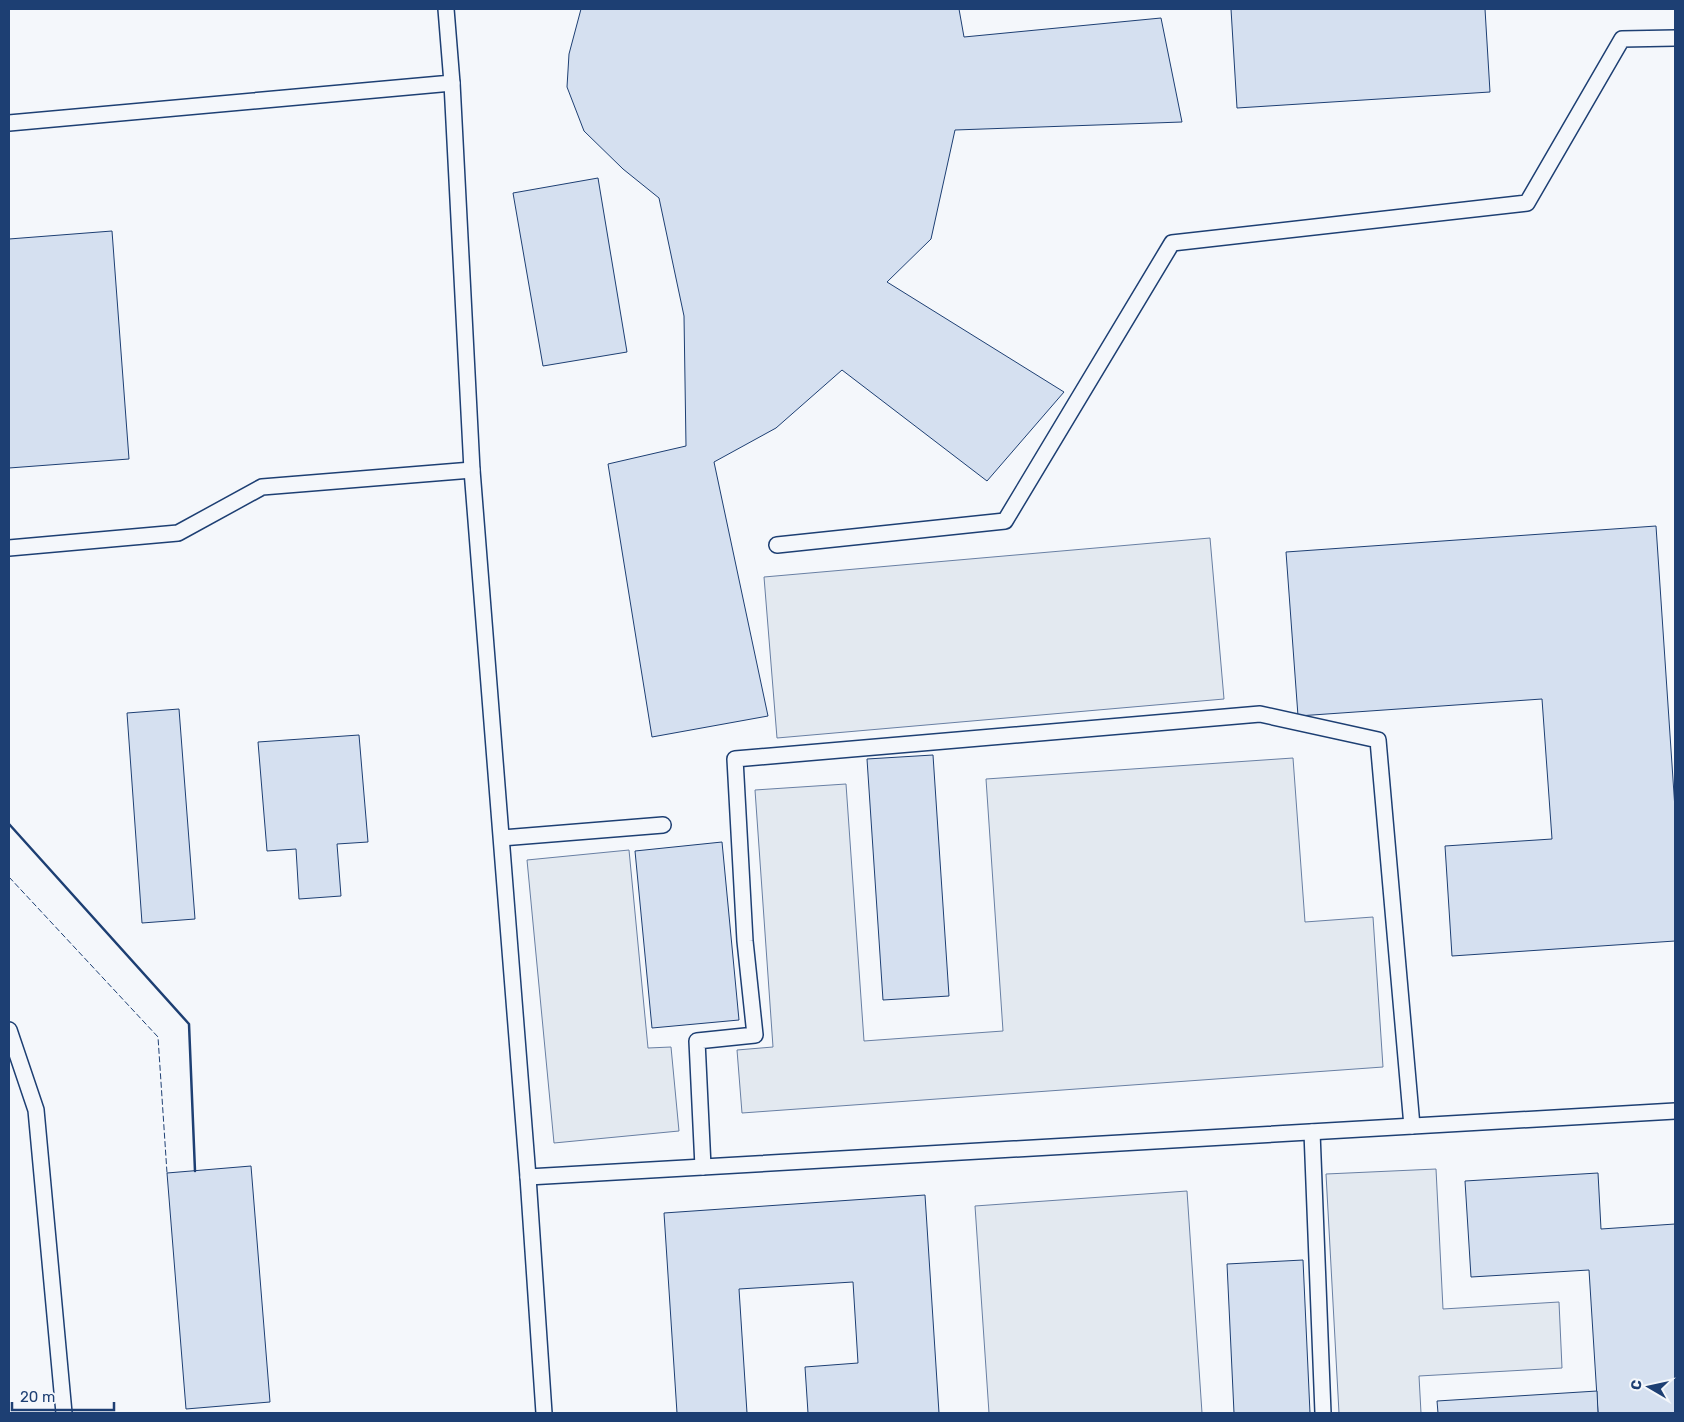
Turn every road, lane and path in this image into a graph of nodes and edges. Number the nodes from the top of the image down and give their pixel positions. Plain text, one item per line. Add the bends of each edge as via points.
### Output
1 (446, 9) edge
2 (1675, 38) edge
3 (452, 83) junction
4 (9, 123) edge
5 (472, 470) junction
6 (777, 545) dead end
7 (9, 548) edge
8 (663, 825) dead end
9 (502, 838) junction
10 (9, 1030) edge
11 (1675, 1111) edge
12 (1412, 1126) junction
13 (1312, 1132) junction
14 (703, 1167) junction
15 (528, 1177) junction
16 (64, 1413) edge
17 (544, 1413) edge
18 (1323, 1413) edge

1 - 3 lane
2 - 6 lane via 1622,39 1527,203 1172,243 1005,521
3 - 4 lane
3 - 5 lane
5 - 7 lane via 262,487 178,533
5 - 9 lane
8 - 9 lane
9 - 15 lane
10 - 16 lane via 36,1110
11 - 12 lane
12 - 13 lane
12 - 14 lane via 1378,740 1260,714 735,759 745,942 755,1035 696,1041
13 - 14 lane
13 - 18 lane
14 - 15 lane
15 - 17 lane

